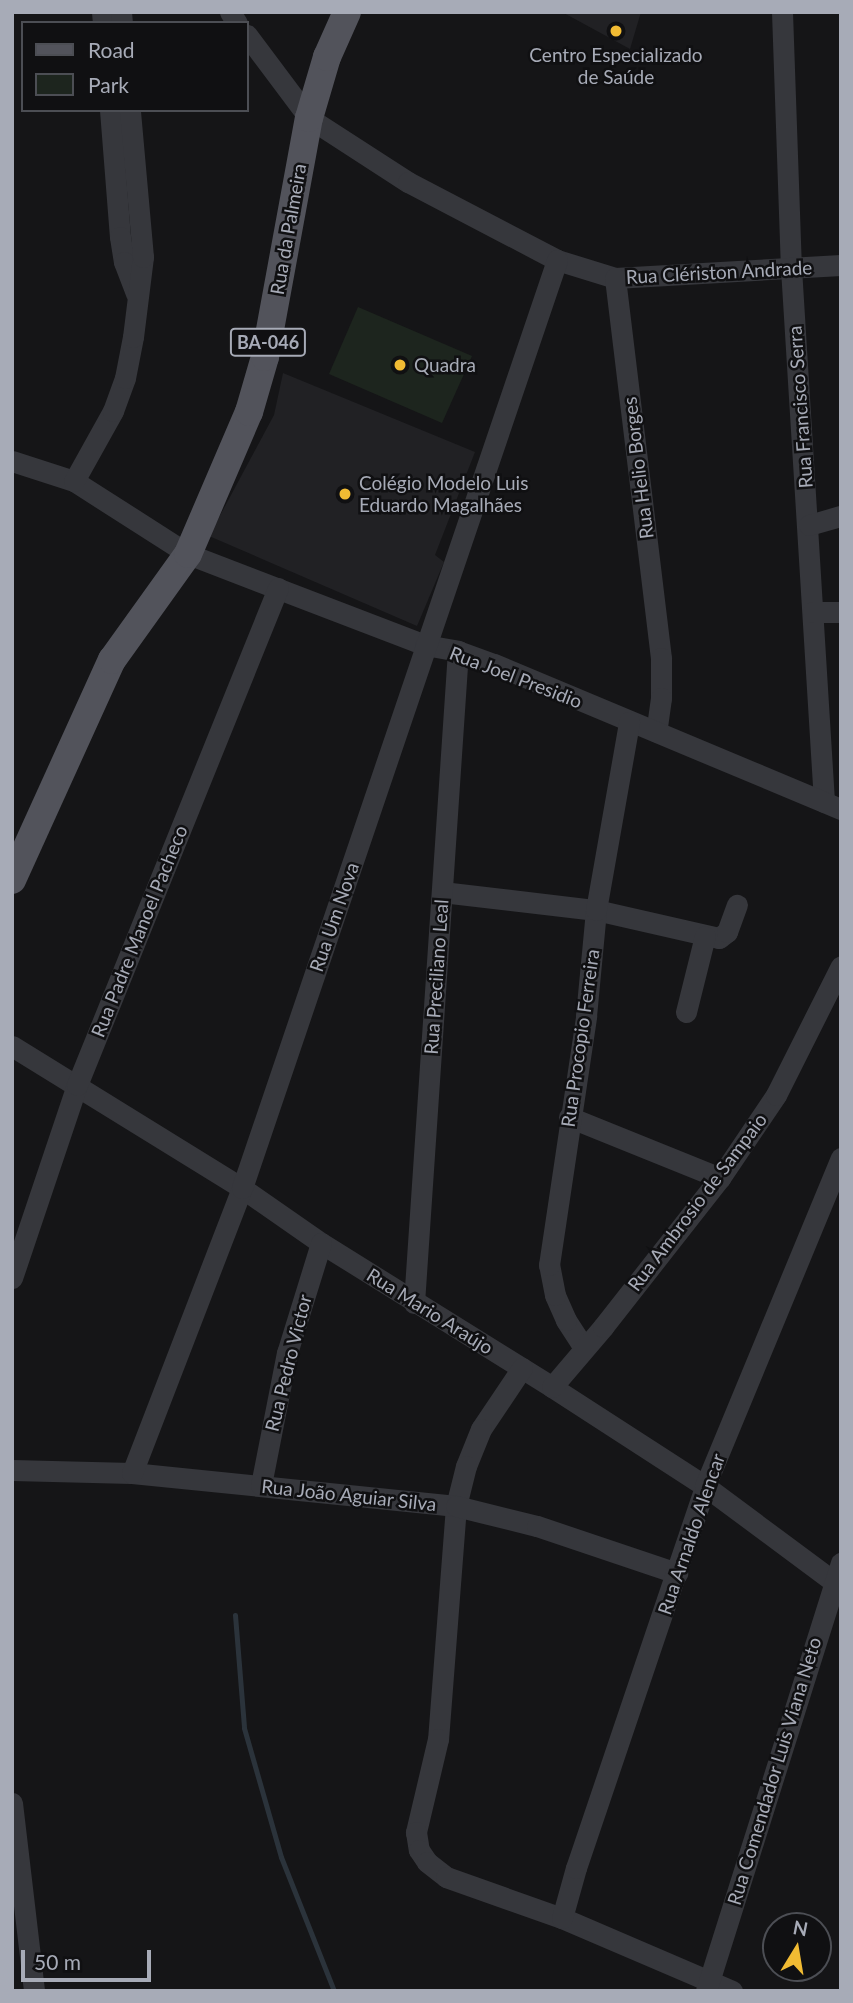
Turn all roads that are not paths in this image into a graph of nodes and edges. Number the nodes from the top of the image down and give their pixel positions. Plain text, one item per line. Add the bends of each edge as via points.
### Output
1 (347, 12) edge
2 (782, 12) edge
3 (248, 36) edge
4 (110, 112) edge
5 (130, 112) edge
6 (309, 118) junction
7 (557, 260) junction
8 (841, 265) edge
9 (791, 268) junction
10 (615, 278) junction
11 (137, 298) junction
12 (12, 461) edge
13 (74, 481) junction
14 (841, 516) edge
15 (808, 525) junction
16 (188, 554) junction
17 (278, 587) junction
18 (813, 612) junction
19 (841, 612) edge
20 (425, 645) junction
21 (458, 651) junction
22 (629, 722) junction
23 (656, 732) junction
24 (833, 805) edge
25 (12, 880) edge
26 (442, 892) junction
27 (737, 905) dead end
28 (596, 910) junction
29 (705, 936) junction
30 (841, 966) edge
31 (686, 1013) dead end
32 (12, 1046) edge
33 (77, 1085) junction
34 (569, 1117) junction
35 (841, 1158) edge
36 (720, 1178) junction
37 (242, 1188) junction
38 (321, 1243) junction
39 (12, 1278) edge
40 (414, 1303) junction
41 (584, 1348) junction
42 (522, 1368) junction
43 (552, 1387) junction
44 (12, 1470) edge
45 (132, 1473) junction
46 (261, 1485) junction
47 (705, 1486) junction
48 (456, 1506) junction
49 (677, 1573) junction
50 (838, 1577) edge
51 (12, 1803) edge
52 (562, 1918) junction
53 (708, 1986) edge
54 (34, 1991) edge
55 (732, 1991) edge

1 - 6 main road, BA-046 via 327,57
2 - 9 street, Rua Francisco Serra
3 - 6 street
4 - 11 street via 120,237
5 - 11 street via 143,257
6 - 7 street, Rua Clériston Andrade via 408,182
6 - 16 main road, Rua da Palmeira / BA-046 via 256,392
7 - 10 street, Rua Clériston Andrade
7 - 20 street, Rua Um Nova
8 - 9 street, Rua Clériston Andrade
9 - 10 street, Rua Clériston Andrade
9 - 15 street, Rua Francisco Serra
10 - 23 street, Rua Helio Borges via 660,658
11 - 13 street via 125,378 113,411
12 - 13 street, Rua Joel Presidio
13 - 16 street, Rua Joel Presidio
14 - 15 street
15 - 18 street, Rua Francisco Serra
16 - 17 street, Rua Joel Presidio
16 - 25 main road, BA-046 via 112,660
17 - 20 street, Rua Joel Presidio
17 - 33 street, Rua Padre Manoel Pacheco
18 - 19 street
18 - 24 street, Rua Francisco Serra
20 - 21 street, Rua Joel Presidio
20 - 37 street, Rua Um Nova
21 - 22 street, Rua Joel Presidio
21 - 26 street, Rua Preciliano Leal
22 - 23 street, Rua Joel Presidio
22 - 28 street, Rua Procopio Ferreira
23 - 24 street, Rua Joel Presidio
26 - 28 street
26 - 40 street, Rua Preciliano Leal
27 - 29 street via 723,936
28 - 29 street
28 - 34 street, Rua Procopio Ferreira via 586,1016
29 - 31 street
30 - 36 street, Rua Ambrosio de Sampaio via 776,1095
32 - 33 street, Rua Mario Araújo
33 - 37 street, Rua Mario Araújo
33 - 39 street, Rua Padre Manoel Pacheco
34 - 36 street
34 - 41 street, Rua Procopio Ferreira via 549,1265 555,1295
35 - 47 street, Rua Arnaldo Alencar
36 - 41 street, Rua Ambrosio de Sampaio
37 - 38 street, Rua Mario Araújo
37 - 45 street, Rua Um Nova
38 - 40 street, Rua Mario Araújo
38 - 46 street, Rua Pedro Victor via 287,1353
40 - 42 street, Rua Mario Araújo
41 - 43 street, Rua Ambrosio de Sampaio
42 - 43 street, Rua Mario Araújo
42 - 48 street via 481,1429
43 - 47 street, Rua Mario Araújo
44 - 45 street, Rua João Aguiar Silva
45 - 46 street, Rua João Aguiar Silva
46 - 48 street, Rua João Aguiar Silva
47 - 49 street, Rua Arnaldo Alencar
47 - 50 street, Rua Mario Araújo
48 - 49 street, Rua João Aguiar Silva
48 - 52 street via 438,1739 417,1842 427,1862 446,1877
49 - 52 street, Rua Arnaldo Alencar
50 - 53 street, Rua Comendador Luis Viana Neto
51 - 54 street
52 - 53 street
53 - 55 street

